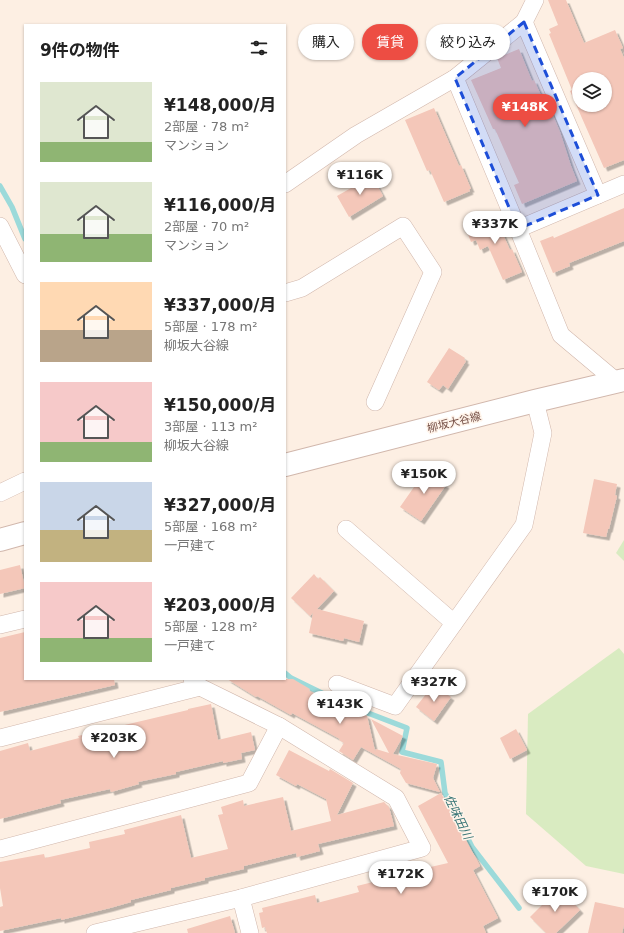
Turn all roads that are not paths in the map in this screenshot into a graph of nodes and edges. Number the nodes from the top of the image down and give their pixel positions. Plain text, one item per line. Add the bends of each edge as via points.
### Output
1 (535, 0) edge
2 (524, 22) junction
3 (455, 78) junction
4 (286, 183) edge
5 (624, 184) edge
6 (598, 195) junction
7 (0, 226) edge
8 (518, 229) junction
9 (24, 273) edge
10 (286, 293) edge
11 (621, 381) edge
12 (536, 401) junction
13 (375, 402) dead end
14 (286, 465) edge
15 (24, 481) edge
16 (0, 493) edge
17 (346, 529) dead end
18 (24, 533) edge
19 (0, 540) edge
20 (24, 619) edge
21 (454, 623) junction
22 (0, 626) edge
23 (196, 683) edge
24 (337, 684) dead end
25 (279, 726) junction
26 (0, 738) edge
27 (0, 849) edge
28 (241, 898) junction
29 (95, 933) edge
30 (250, 933) edge

1 - 2 street
2 - 3 street
2 - 6 street
3 - 4 street via 356,135
3 - 8 street
5 - 6 street
6 - 8 street
7 - 9 street
8 - 11 street via 561,335
10 - 13 street via 302,288 402,226 433,272
11 - 12 street, 柳坂大谷線
12 - 14 street, 柳坂大谷線
12 - 21 street via 543,433 524,525
15 - 16 street
17 - 21 street
18 - 19 street
20 - 22 street
21 - 24 street via 395,706
23 - 25 street
23 - 26 street
25 - 27 street via 248,783
25 - 28 street via 396,798 422,848
28 - 29 street
28 - 30 street

